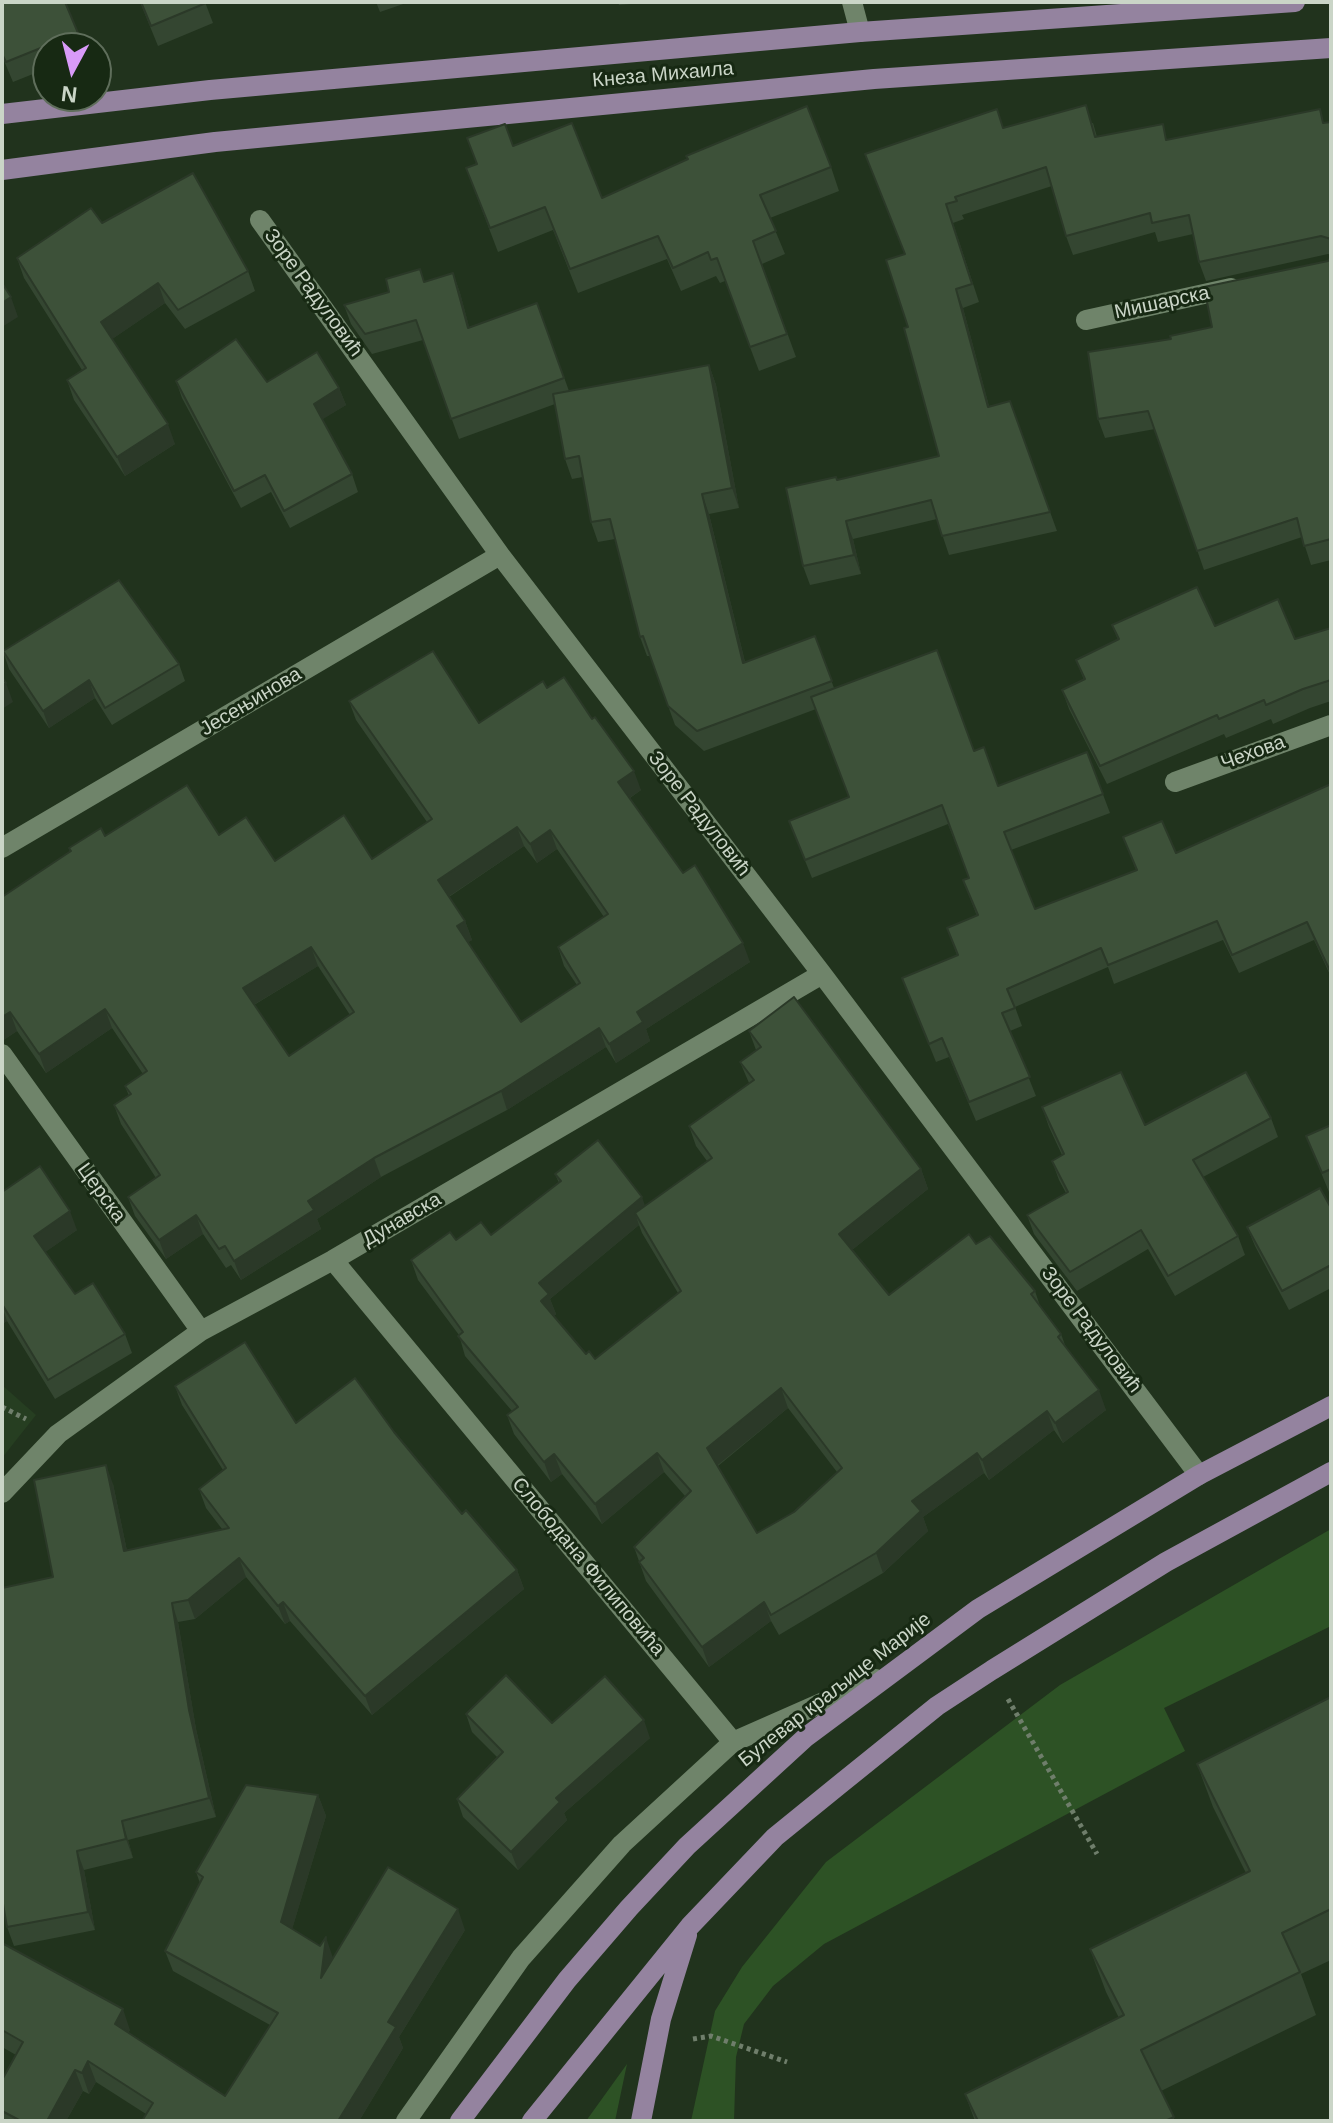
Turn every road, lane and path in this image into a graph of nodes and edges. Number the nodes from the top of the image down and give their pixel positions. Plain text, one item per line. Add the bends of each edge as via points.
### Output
1 (852, 2) edge
2 (1295, 2) edge
3 (860, 32) junction
4 (1331, 48) edge
5 (2, 114) edge
6 (2, 170) edge
7 (260, 220) dead end
8 (1255, 283) edge
9 (1086, 320) dead end
10 (500, 555) junction
11 (1331, 725) edge
12 (1175, 782) dead end
13 (2, 848) edge
14 (822, 974) junction
15 (2, 1054) edge
16 (333, 1260) junction
17 (201, 1331) junction
18 (1331, 1406) edge
19 (1331, 1472) edge
20 (1199, 1475) junction
21 (2, 1493) edge
22 (992, 1670) junction
23 (891, 1673) junction
24 (733, 1742) junction
25 (1097, 1854) dead end
26 (690, 1926) junction
27 (711, 2036) dead end
28 (787, 2062) dead end
29 (406, 2121) edge
30 (460, 2121) edge
31 (532, 2121) edge
32 (641, 2121) edge

1 - 3 street
2 - 3 main road, Кнеза Михаила
3 - 5 main road, Кнеза Михаила via 210,90
4 - 6 main road, Кнеза Михаила via 858,81 215,142
7 - 10 street, Зоре Радуловић
8 - 9 street, Мишарска
10 - 13 street, Јесењинова
10 - 14 street, Зоре Радуловић
11 - 12 street, Чехова
14 - 16 street, Дунавска
14 - 20 street, Зоре Радуловић
15 - 17 street, Церска
16 - 17 street, Дунавска
16 - 24 street, Слободана Филиповића
17 - 21 street, Дунавска via 58,1434
18 - 20 main road, Булевар краљице Марије
19 - 22 main road via 1166,1562
20 - 23 main road, Булевар краљице Марије via 978,1609
22 - 25 path
22 - 26 main road via 937,1706 775,1837
23 - 24 street
23 - 30 main road, Булевар краљице Марије via 806,1737 687,1846 567,1980
24 - 29 street via 622,1844 521,1958
26 - 31 main road
26 - 32 main road via 661,2019
27 - 28 path

